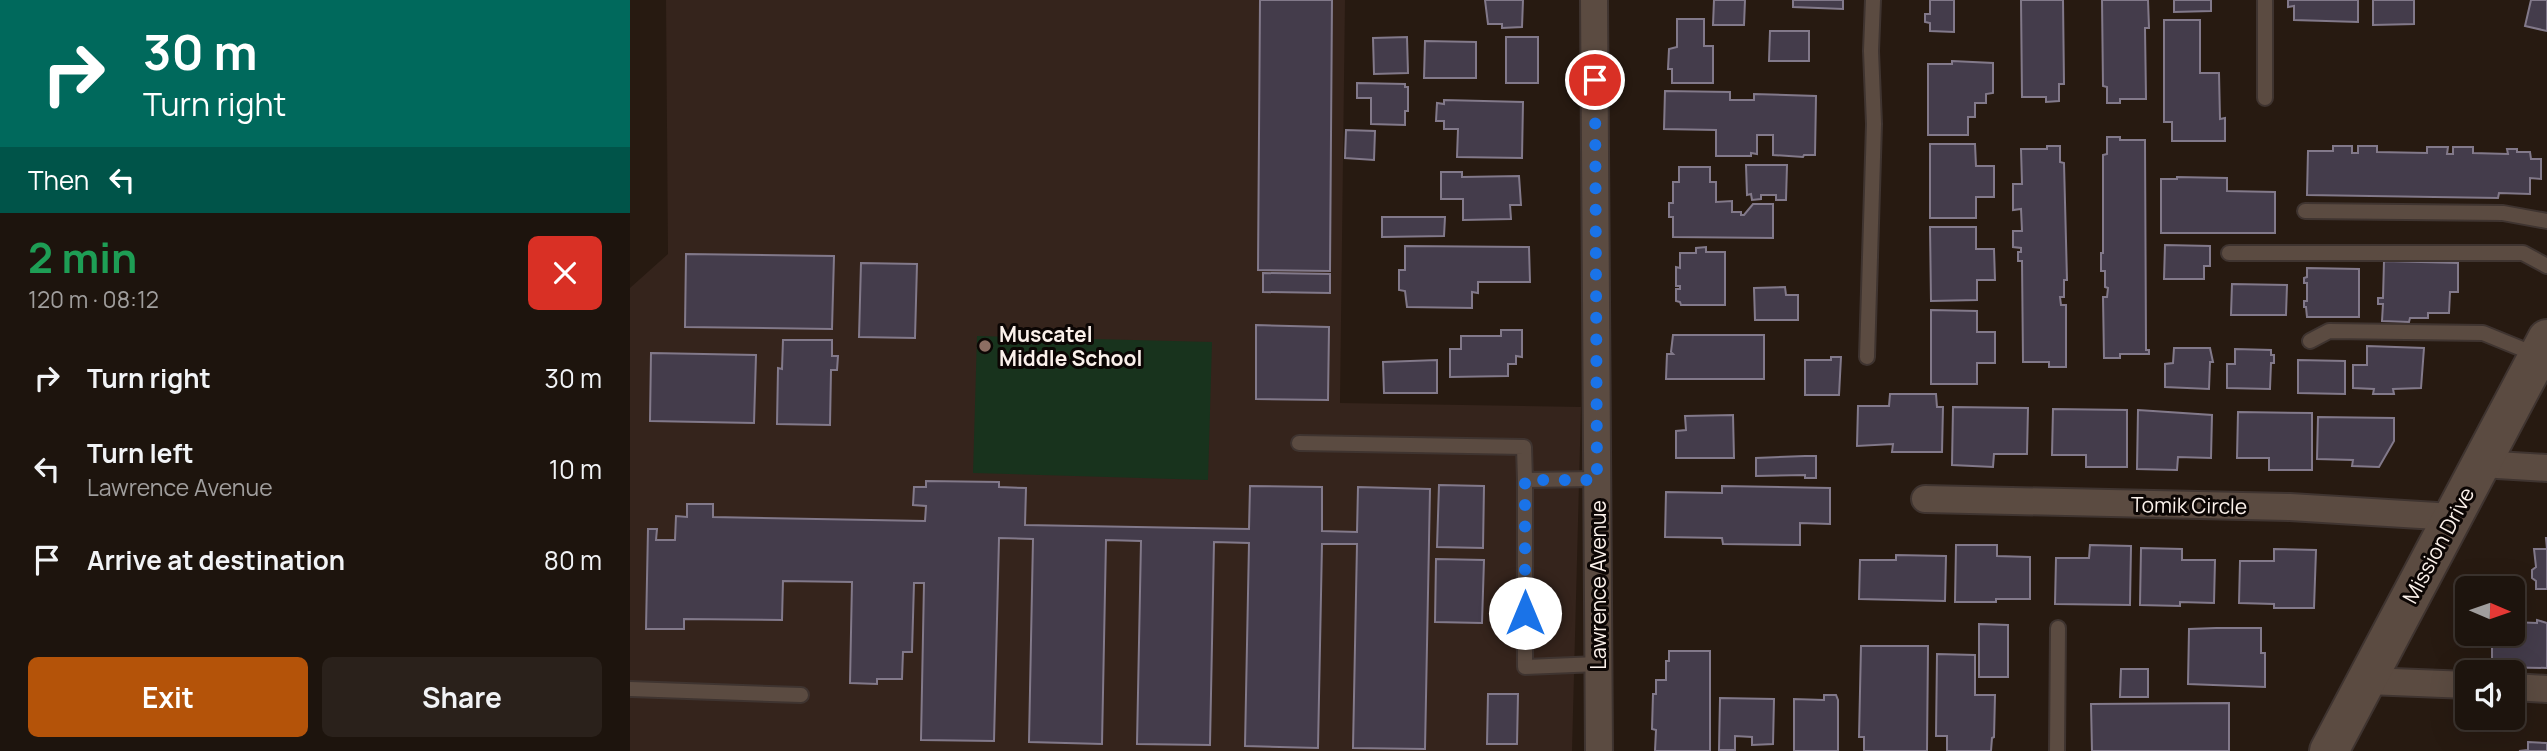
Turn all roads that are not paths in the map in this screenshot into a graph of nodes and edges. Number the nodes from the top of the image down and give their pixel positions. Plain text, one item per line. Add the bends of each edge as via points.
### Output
1 (1594, 0) edge
2 (1873, 0) edge
3 (2265, 0) edge
4 (2265, 98) dead end
5 (2305, 211) dead end
6 (2547, 221) edge
7 (2229, 253) dead end
8 (2547, 266) edge
9 (2310, 341) dead end
10 (2543, 348) edge
11 (1867, 356) dead end
12 (1299, 443) dead end
13 (2481, 464) junction
14 (2547, 467) edge
15 (1525, 480) junction
16 (1597, 480) junction
17 (1925, 499) dead end
18 (2452, 517) junction
19 (2058, 628) dead end
20 (1598, 664) junction
21 (2368, 681) junction
22 (2455, 684) edge
23 (2525, 688) edge
24 (630, 689) edge
25 (2547, 689) edge
26 (802, 695) dead end
27 (1599, 751) edge
28 (2057, 751) edge
29 (2329, 751) edge

1 - 16 street, Lawrence Avenue
2 - 11 lane
3 - 4 lane
5 - 6 lane via 2503,213
7 - 8 lane via 2523,253
9 - 10 lane via 2329,331 2483,333
10 - 13 main road, Mission Drive
12 - 15 lane via 1524,447
13 - 14 street
13 - 18 main road, Mission Drive
15 - 16 lane
15 - 20 lane via 1525,667
16 - 20 street, Lawrence Avenue
17 - 18 street, Tomik Circle via 2290,507
18 - 21 main road, Mission Drive
19 - 28 lane
20 - 27 street, Lawrence Avenue
21 - 22 street
21 - 29 main road, Mission Drive
23 - 25 street
24 - 26 lane

